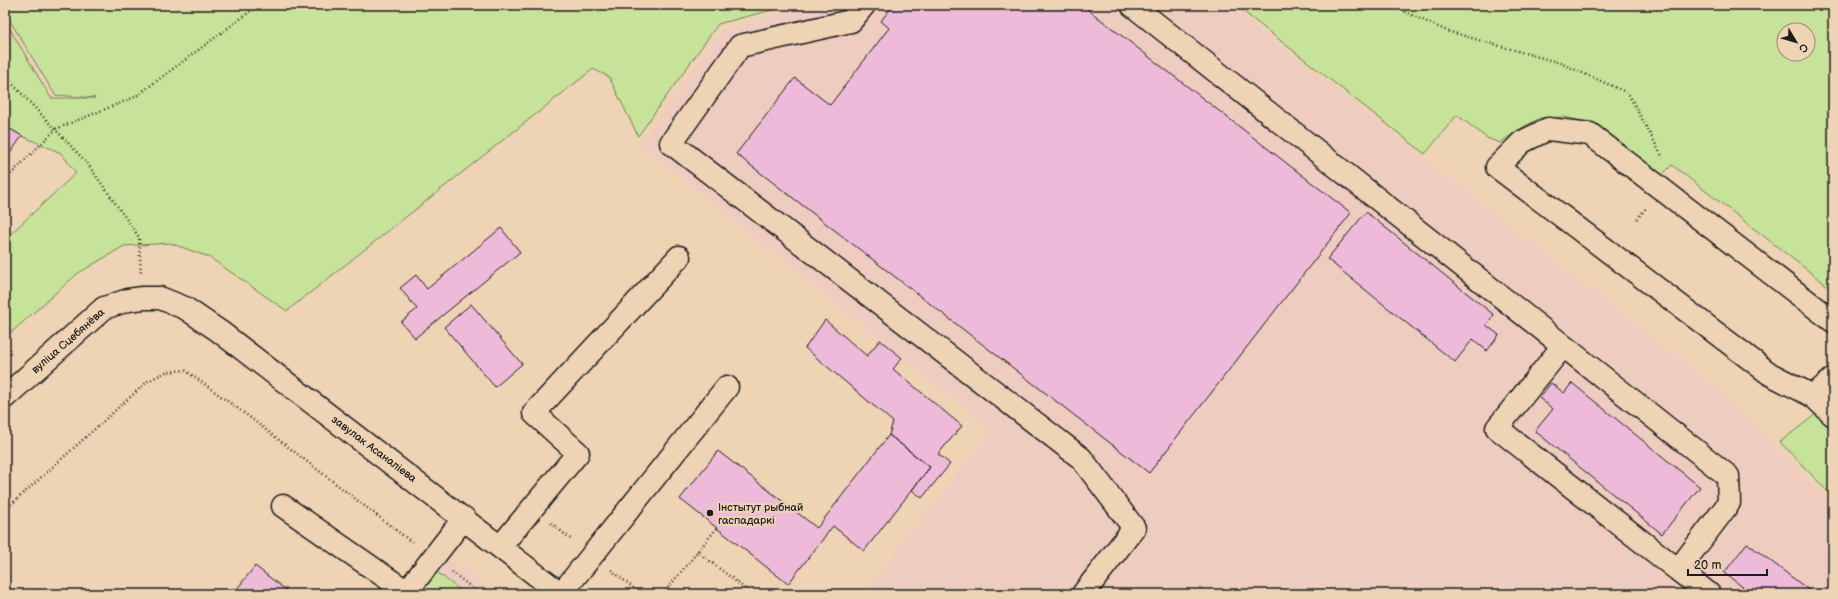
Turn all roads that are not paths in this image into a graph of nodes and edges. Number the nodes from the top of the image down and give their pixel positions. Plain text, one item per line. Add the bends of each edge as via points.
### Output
1 (864, 5) edge
2 (1132, 5) edge
3 (679, 257) dead end
4 (185, 308) joint
5 (1833, 321) edge
6 (1563, 346) junction
7 (1833, 379) edge
8 (727, 387) dead end
9 (1813, 396) junction
10 (5, 397) edge
11 (1833, 415) edge
12 (283, 506) dead end
13 (464, 518) junction
14 (500, 547) junction
15 (1678, 570) junction
16 (406, 593) edge
17 (561, 594) edge
18 (1083, 594) edge
19 (1709, 594) edge

1 - 18 street via 851,21 740,46 671,143 1081,458 1134,528
2 - 6 street
3 - 14 street via 534,414 578,453
4 - 10 street, вуліца Сцебянёва via 160,298 128,300 104,308
4 - 13 street, завулак Асаналіева
5 - 9 street via 1590,134 1548,129 1522,142 1497,167 1770,374
6 - 15 street via 1728,476 1729,503
6 - 15 street via 1497,428
7 - 9 street
8 - 17 street
9 - 11 street
12 - 16 street
13 - 14 street, завулак Асаналіева
13 - 16 street
14 - 17 street, завулак Асаналіева
15 - 19 street

